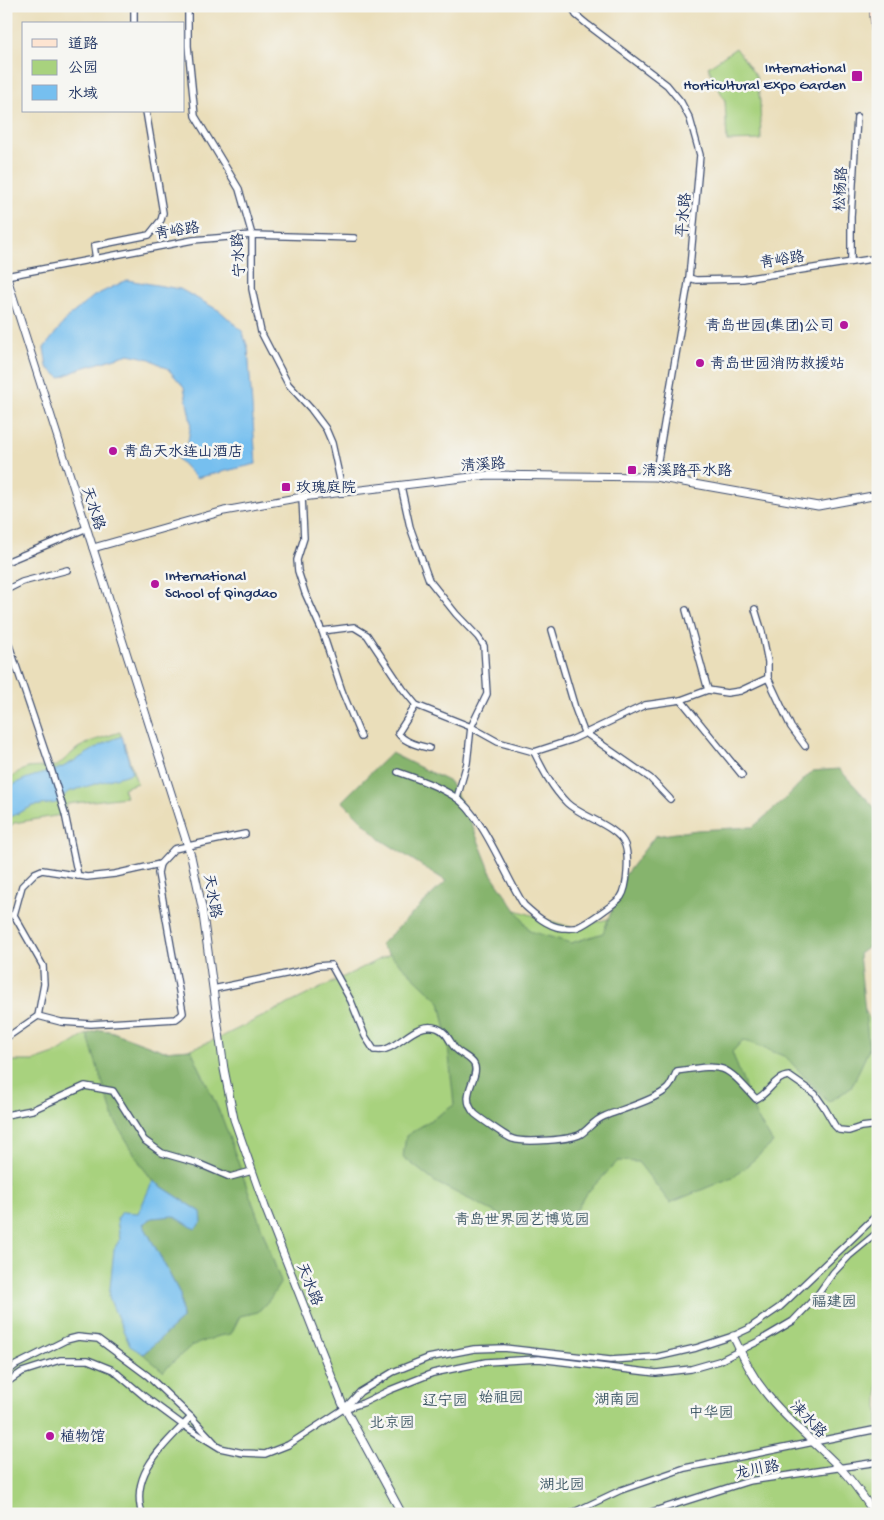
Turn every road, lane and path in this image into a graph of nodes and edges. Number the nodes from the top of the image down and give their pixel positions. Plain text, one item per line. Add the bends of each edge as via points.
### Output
1 (134, 6) edge
2 (188, 6) edge
3 (572, 6) edge
4 (873, 6) edge
5 (134, 22) edge
6 (878, 58) edge
7 (146, 112) edge
8 (857, 117) dead end
9 (252, 235) junction
10 (354, 238) dead end
11 (878, 258) edge
12 (96, 259) junction
13 (851, 262) junction
14 (6, 276) edge
15 (690, 278) junction
16 (655, 477) junction
17 (401, 486) junction
18 (343, 492) junction
19 (878, 495) edge
20 (302, 497) junction
21 (87, 528) junction
22 (93, 548) junction
23 (6, 562) edge
24 (67, 570) dead end
25 (6, 590) edge
26 (686, 610) dead end
27 (755, 610) dead end
28 (552, 630) dead end
29 (322, 631) junction
30 (6, 636) edge
31 (768, 678) junction
32 (708, 690) junction
33 (681, 700) junction
34 (416, 705) junction
35 (471, 727) junction
36 (584, 732) junction
37 (361, 737) dead end
38 (805, 746) dead end
39 (429, 748) dead end
40 (534, 752) junction
41 (398, 772) dead end
42 (742, 775) dead end
43 (457, 798) junction
44 (670, 799) dead end
45 (245, 834) dead end
46 (188, 846) junction
47 (160, 864) junction
48 (78, 876) junction
49 (6, 915) edge
50 (14, 915) junction
51 (213, 989) junction
52 (38, 1016) junction
53 (6, 1038) edge
54 (6, 1115) edge
55 (878, 1125) edge
56 (252, 1171) junction
57 (878, 1214) edge
58 (878, 1232) edge
59 (6, 1297) edge
60 (6, 1314) edge
61 (733, 1336) junction
62 (740, 1351) junction
63 (6, 1373) edge
64 (6, 1383) edge
65 (345, 1408) junction
66 (191, 1417) junction
67 (184, 1425) junction
68 (878, 1429) edge
69 (812, 1442) junction
70 (220, 1448) junction
71 (878, 1462) edge
72 (840, 1468) junction
73 (142, 1512) edge
74 (402, 1514) edge
75 (570, 1514) edge
76 (645, 1514) edge
77 (875, 1514) edge

1 - 5 street
2 - 9 street, 宁水路 via 188,46 195,116 239,189
3 - 15 street, 平水路 via 576,15 588,25 667,85 690,119 700,155
4 - 6 main road
7 - 12 street via 163,213 161,220 149,235 94,246
8 - 13 street, 松杨路
9 - 10 street, 青峪路
9 - 12 street, 青峪路 via 193,240
9 - 18 street, 宁水路 via 252,288 261,332 288,384 326,429
11 - 13 street, 青峪路
12 - 14 street, 青峪路
13 - 15 street, 青峪路 via 743,279
14 - 21 street, 天水路
15 - 16 street, 平水路
16 - 17 street, 清溪路 via 488,476
16 - 19 street, 清溪路 via 818,506
17 - 18 street, 清溪路
17 - 35 street via 410,527 429,580 484,646 487,694
18 - 20 street, 清溪路
20 - 22 street, 清溪路 via 224,511
20 - 29 street via 304,538 298,571
21 - 22 street, 天水路
21 - 23 street
22 - 46 street, 天水路
24 - 25 street via 22,582
26 - 32 street
27 - 31 street via 768,662
28 - 36 street
29 - 34 street via 354,627 367,635 402,690
29 - 37 street
30 - 48 street via 52,769
31 - 32 street via 740,692
31 - 38 street
32 - 33 street
33 - 36 street via 645,705
33 - 42 street
34 - 35 street
34 - 39 street via 398,732 400,736
35 - 40 street via 498,742
35 - 43 street
36 - 40 street via 571,740
36 - 44 street via 650,778
40 - 43 street via 551,784 569,804 618,835 626,846 626,885 622,896 577,928 562,928 548,923 524,905 478,821
41 - 43 street
45 - 46 street
46 - 47 street via 174,849
46 - 51 street, 天水路 via 202,907
47 - 48 street via 106,875
47 - 52 street via 158,874 180,1016 176,1019 91,1024
48 - 50 street via 48,870 35,873 22,886
49 - 50 street
50 - 52 street via 42,966 44,984
51 - 55 street via 331,965 374,1050 388,1048 420,1028 438,1028 475,1066 468,1092 475,1114 512,1139 540,1141 580,1134 596,1120 657,1096 668,1088 677,1071 710,1067 733,1074 756,1098 789,1076 815,1094 840,1130
51 - 56 street, 天水路 via 234,1118
52 - 53 street
54 - 56 street via 32,1110 85,1086 113,1092 144,1140 162,1153 197,1162 230,1177
56 - 65 street, 天水路
57 - 61 street via 780,1307
58 - 62 street via 849,1256 816,1297 792,1320
59 - 60 street
61 - 62 street, 涞水路
61 - 65 street via 656,1356 610,1360 504,1348 474,1349 428,1358 393,1372 360,1392
62 - 65 street via 691,1369 656,1373 539,1360 486,1362 433,1373
62 - 69 street, 涞水路 via 766,1394
63 - 66 street via 16,1364 66,1340 78,1337 98,1339 148,1376
64 - 67 street via 22,1372 60,1360 88,1360 112,1370
65 - 70 street via 288,1445 265,1454
65 - 74 street, 天水路
66 - 67 street
66 - 70 street
67 - 70 street
67 - 73 street via 146,1469 140,1488
68 - 69 street
69 - 72 street, 涞水路
69 - 75 street via 685,1468 621,1490
71 - 72 street, 龙川路
72 - 76 street, 龙川路 via 749,1481
72 - 77 street, 涞水路

